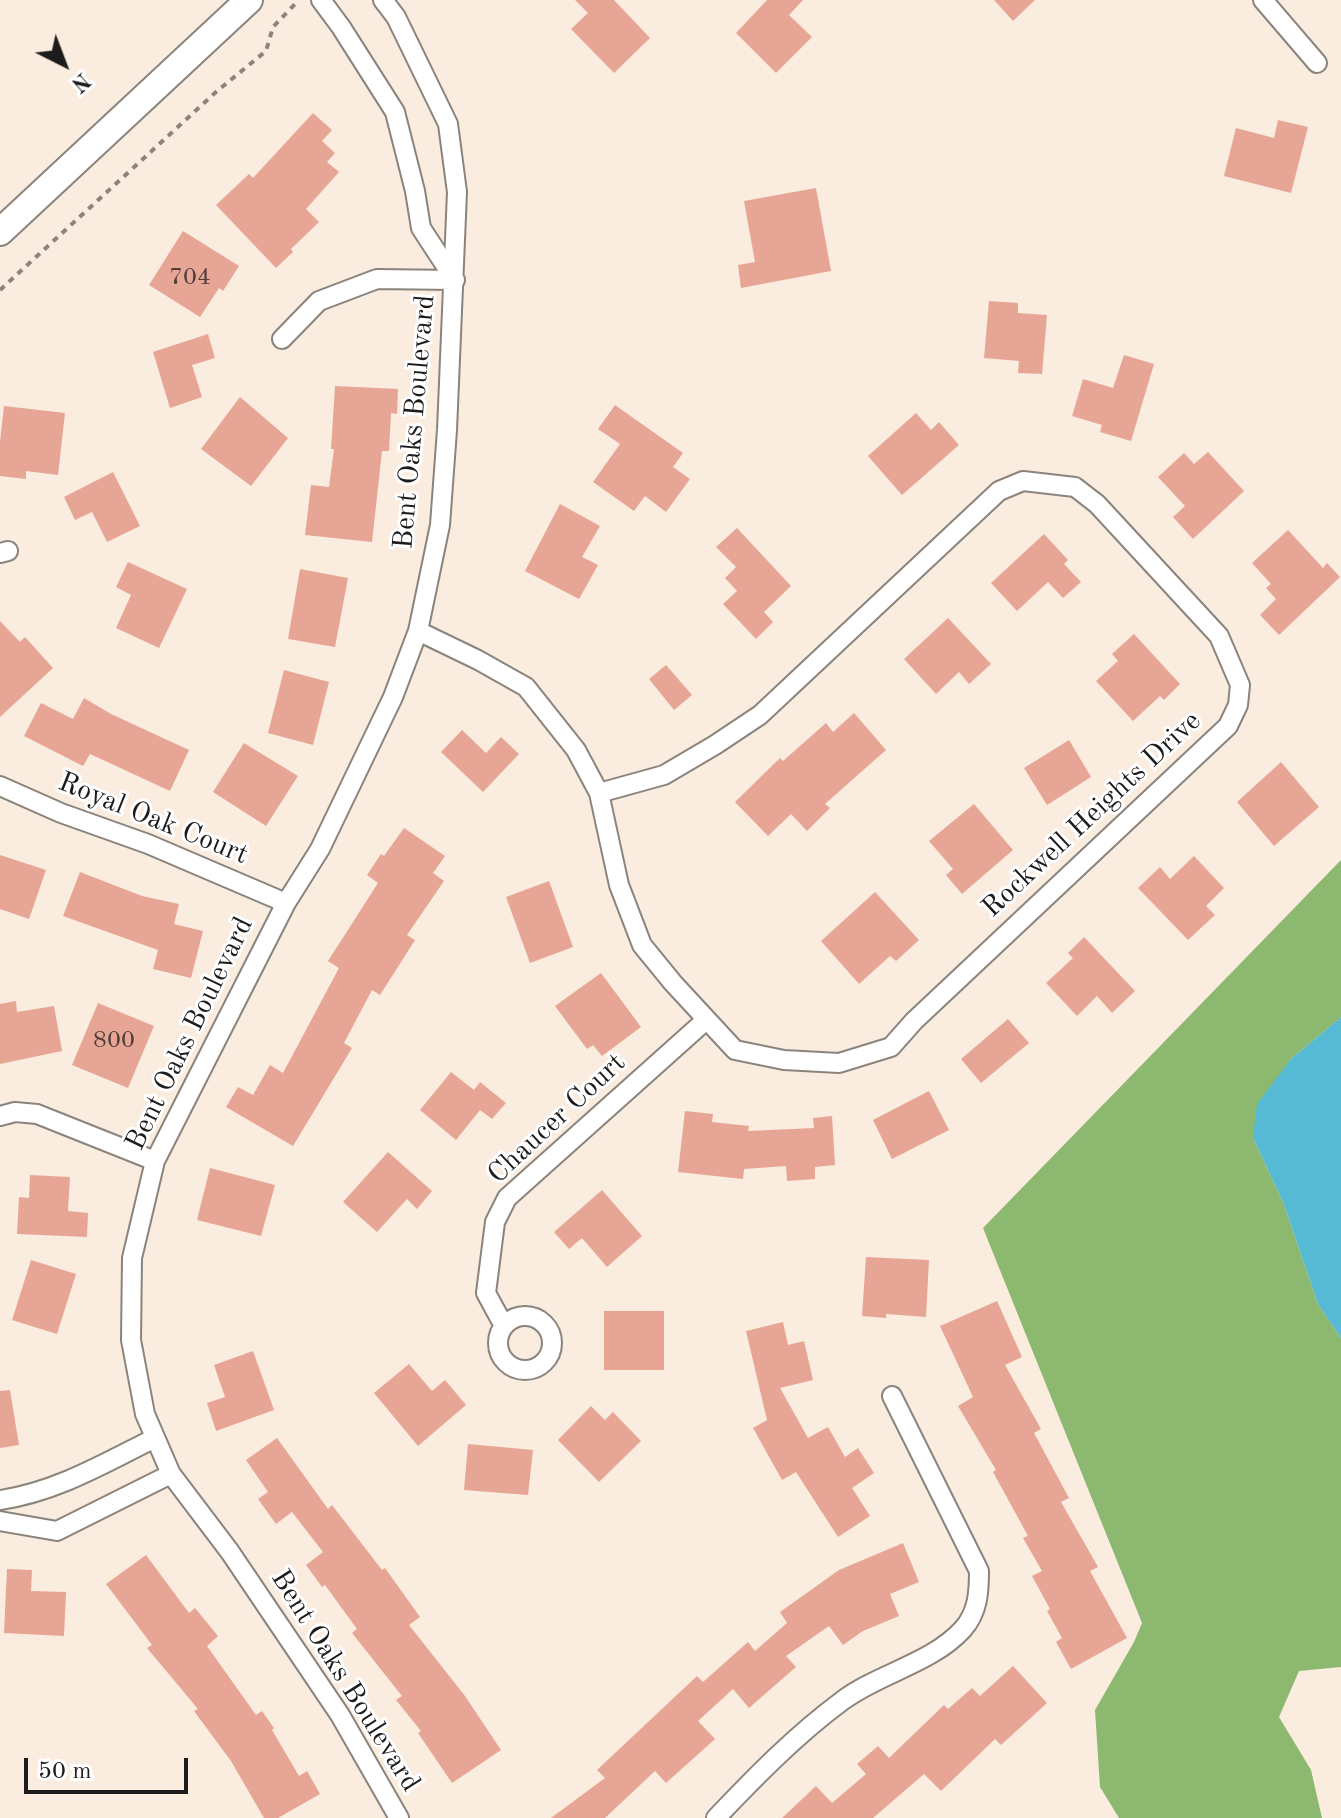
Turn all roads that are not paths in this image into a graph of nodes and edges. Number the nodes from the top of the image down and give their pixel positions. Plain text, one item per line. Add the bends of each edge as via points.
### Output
1 (249, 0) edge
2 (321, 0) edge
3 (383, 0) edge
4 (1263, 0) edge
5 (1317, 63) dead end
6 (0, 232) edge
7 (455, 280) junction
8 (282, 339) dead end
9 (418, 631) junction
10 (0, 786) edge
11 (599, 793) junction
12 (286, 903) junction
13 (706, 1020) junction
14 (0, 1116) edge
15 (155, 1161) junction
16 (504, 1326) dead end
17 (892, 1396) dead end
18 (155, 1438) junction
19 (171, 1474) junction
20 (0, 1500) edge
21 (0, 1521) edge
22 (399, 1818) edge
23 (716, 1818) edge

1 - 6 main road
2 - 7 street, Bent Oaks Boulevard via 395,112 421,228
3 - 7 street, Bent Oaks Boulevard via 448,124 457,192
4 - 5 street
7 - 8 street via 377,279 319,301
7 - 9 street, Bent Oaks Boulevard via 440,525
9 - 11 street, Rockwell Heights Drive via 526,687 576,750
9 - 12 street, Bent Oaks Boulevard via 393,697 320,849
10 - 12 street, Royal Oak Court
11 - 13 street, Rockwell Heights Drive via 619,885 642,945
11 - 13 street, Rockwell Heights Drive via 664,775 760,715 999,491 1023,481 1075,487 1097,504 1219,636 1240,685 1228,726 891,1047 839,1063 784,1060 735,1050
12 - 15 street, Bent Oaks Boulevard
13 - 16 street, Chaucer Court via 507,1198 495,1222 486,1293
14 - 15 street via 37,1114
15 - 18 street, Bent Oaks Boulevard via 132,1258 131,1340 145,1414
17 - 23 street via 979,1571 979,1601 966,1627 946,1645 843,1700
18 - 19 street, Bent Oaks Boulevard
18 - 20 street via 74,1478
19 - 21 street via 57,1531
19 - 22 street, Bent Oaks Boulevard via 340,1715

